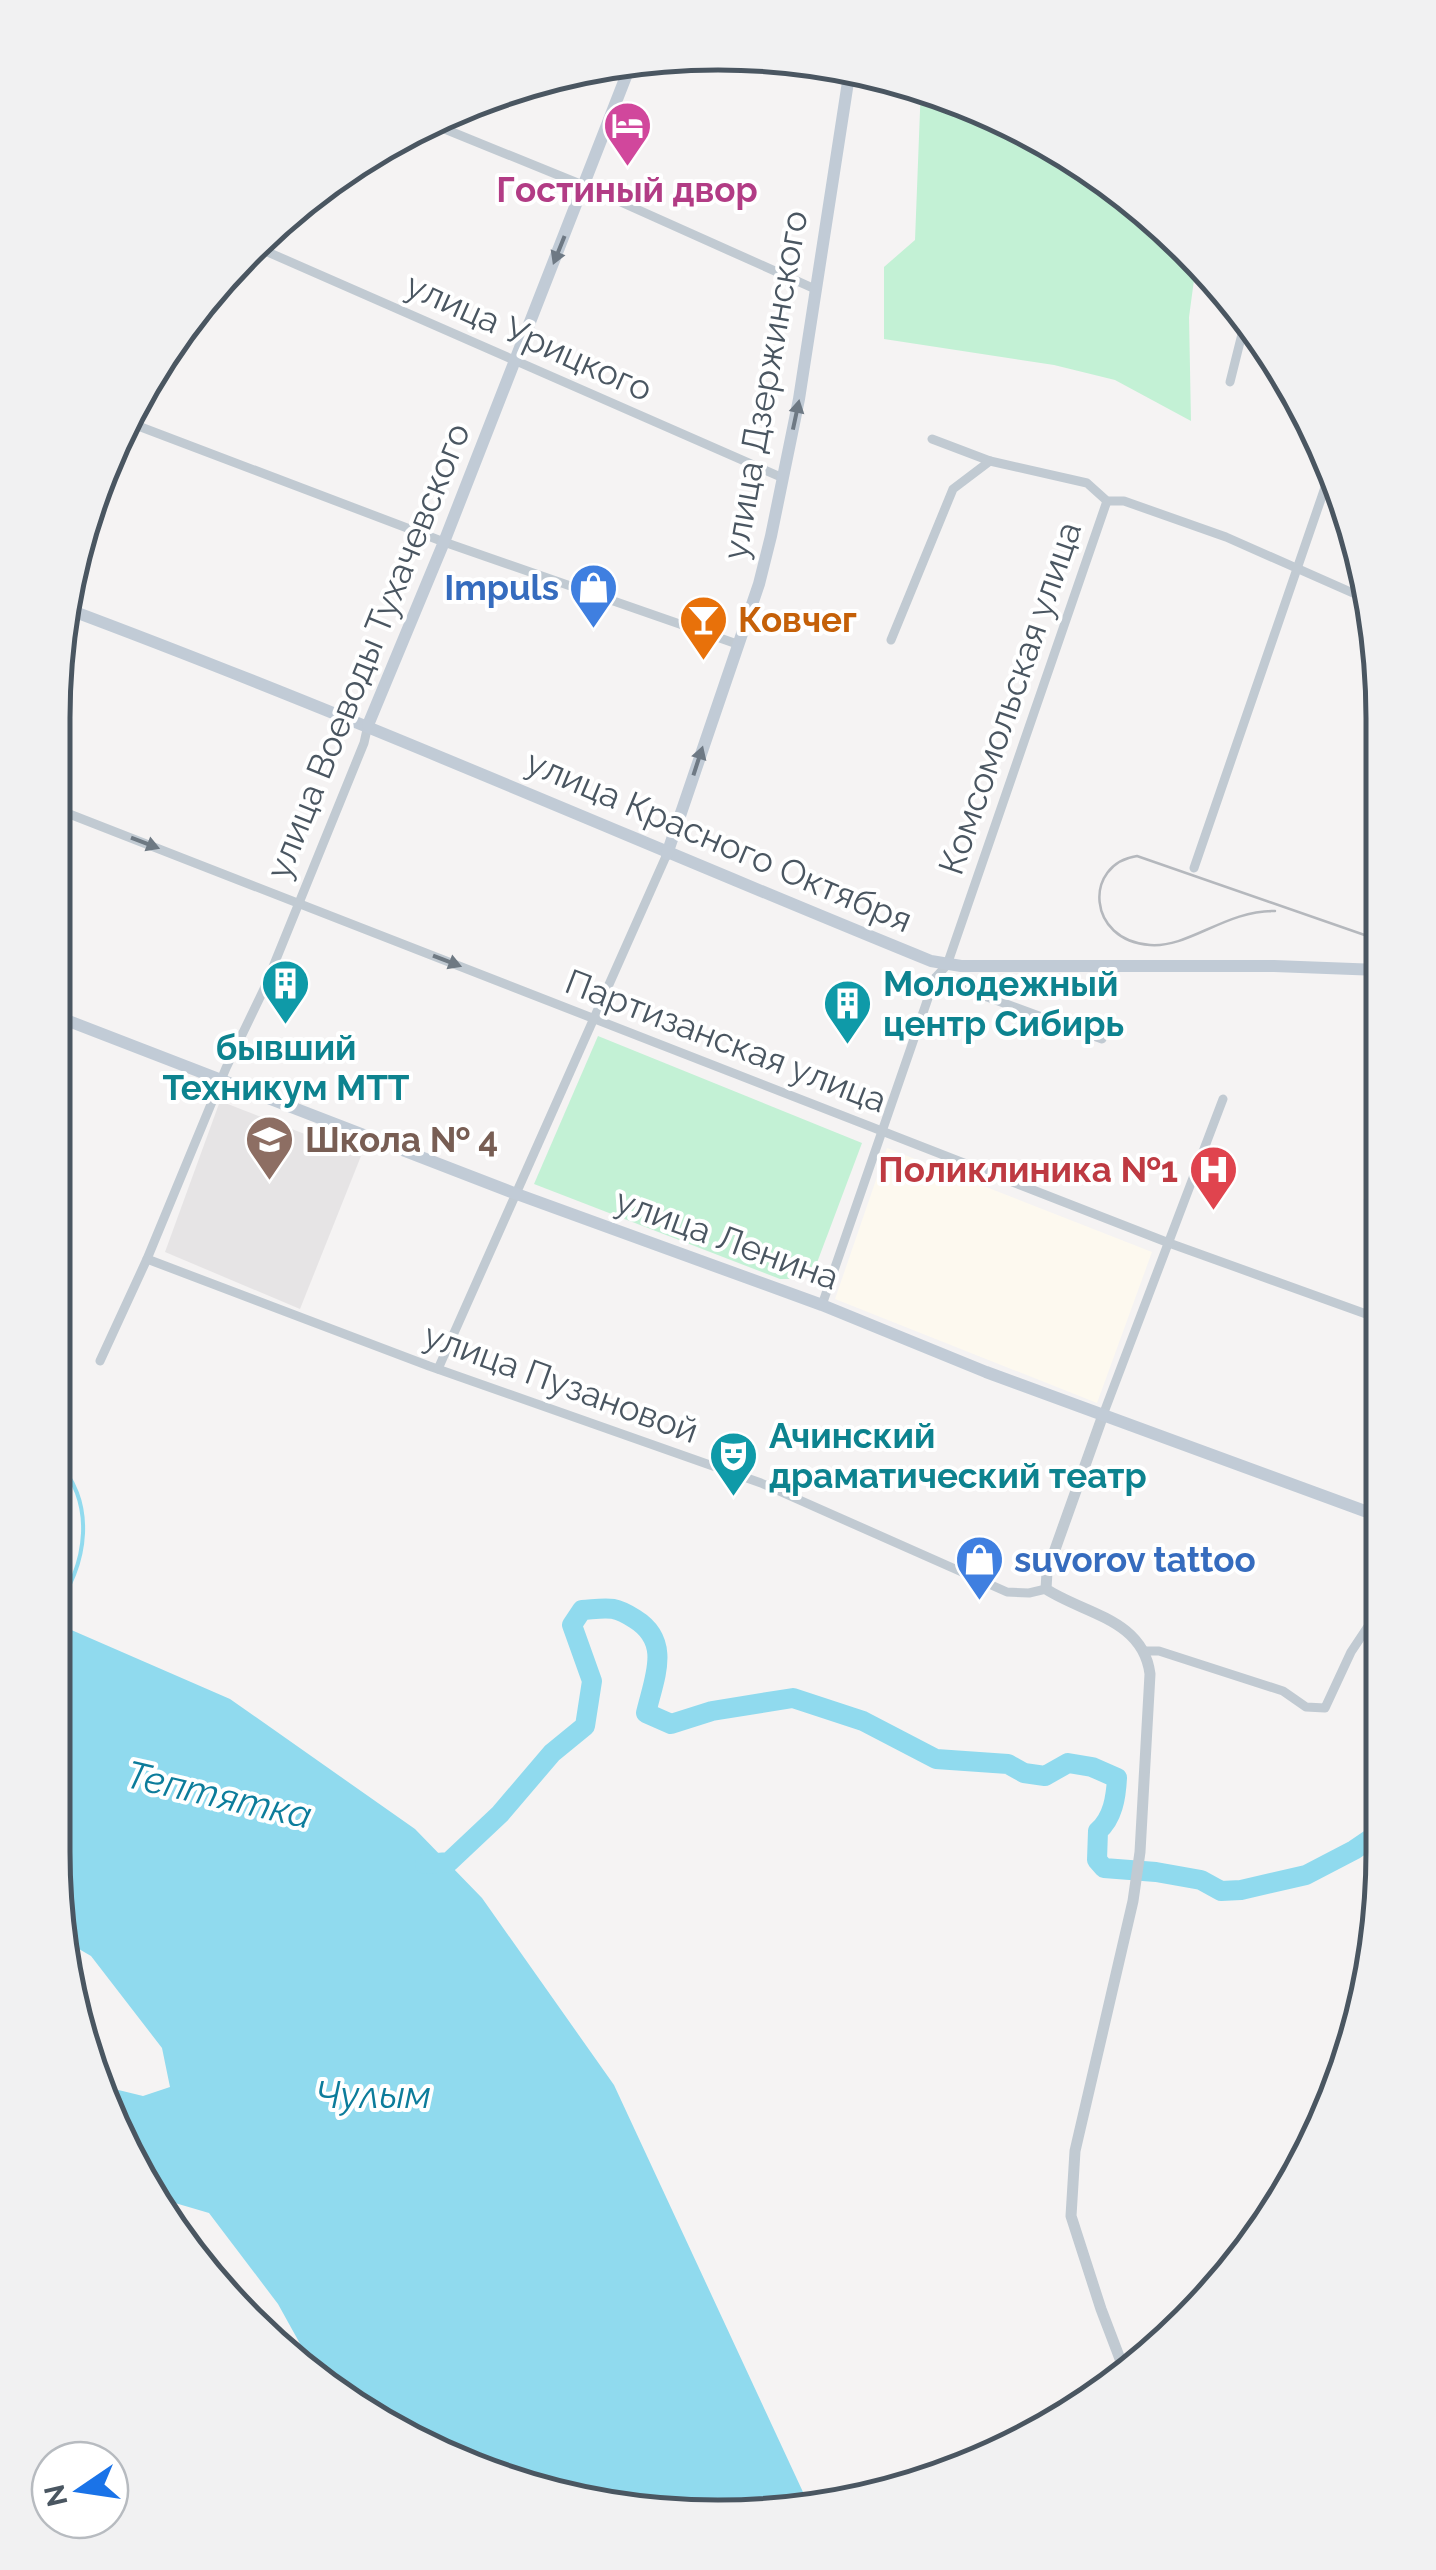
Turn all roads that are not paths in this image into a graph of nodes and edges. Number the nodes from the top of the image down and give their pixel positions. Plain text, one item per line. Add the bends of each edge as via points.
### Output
1 (626, 77) edge
2 (848, 83) edge
3 (448, 129) edge
4 (585, 186) junction
5 (268, 252) edge
6 (816, 289) junction
7 (1241, 337) edge
8 (514, 361) junction
9 (1230, 382) dead end
10 (140, 426) edge
11 (932, 439) dead end
12 (990, 460) junction
13 (783, 478) junction
14 (1325, 490) edge
15 (1107, 501) junction
16 (444, 542) junction
17 (1297, 568) junction
18 (1354, 594) edge
19 (79, 614) edge
20 (891, 640) dead end
21 (736, 644) junction
22 (368, 725) junction
23 (70, 814) edge
24 (667, 854) junction
25 (1194, 868) dead end
26 (300, 904) junction
27 (947, 964) junction
28 (1366, 970) edge
29 (935, 978) junction
30 (593, 1018) junction
31 (70, 1021) edge
32 (1102, 1038) dead end
33 (220, 1082) junction
34 (1223, 1099) dead end
35 (881, 1130) junction
36 (514, 1193) junction
37 (1169, 1243) junction
38 (147, 1259) junction
39 (822, 1306) junction
40 (1366, 1315) edge
41 (100, 1361) dead end
42 (438, 1369) junction
43 (1103, 1415) junction
44 (1366, 1511) edge
45 (1046, 1588) junction
46 (1366, 1630) edge
47 (1144, 1651) junction
48 (1120, 2359) edge

1 - 4 main road, улица Воеводы Тухачевского
2 - 6 main road, улица Дзержинского
3 - 4 street
4 - 6 street
4 -> 8 main road, улица Воеводы Тухачевского
5 - 8 street, улица Урицкого
13 -> 6 main road, улица Дзержинского
7 - 9 street
8 - 13 street, улица Урицкого
8 - 16 main road, улица Воеводы Тухачевского
10 - 16 street
11 - 12 street
12 - 15 street via 1088,483
12 - 20 street via 953,488
13 - 21 main road, улица Дзержинского via 759,584
14 - 17 street
15 - 17 street via 1124,501
15 - 27 street, Комсомольская улица
16 - 21 street
16 - 22 main road, улица Воеводы Тухачевского
17 - 18 street
17 - 25 street
19 - 22 main road, улица Красного Октября
24 -> 21 main road, улица Дзержинского
22 - 24 main road, улица Красного Октября
22 - 26 street, улица Воеводы Тухачевского
23 -> 26 street, Партизанская улица
24 - 27 main road, улица Красного Октября
24 - 30 street, улица Дзержинского
26 -> 30 street, Партизанская улица
26 - 33 street, улица Воеводы Тухачевского
27 - 28 main road, улица Красного Октября
27 - 29 street, Комсомольская улица
29 - 32 street
29 - 35 street, Комсомольская улица
30 - 35 street, Партизанская улица
30 - 36 street, улица Дзержинского
31 - 33 main road, улица Ленина
33 - 36 main road, улица Ленина
33 - 38 street, улица Воеводы Тухачевского
34 - 37 street
35 - 37 street, Партизанская улица
35 - 39 street, Комсомольская улица
36 - 39 main road, улица Ленина
36 - 42 street, улица Дзержинского
37 - 40 street, Партизанская улица
37 - 43 street
38 - 41 street, улица Воеводы Тухачевского
38 - 42 street, улица Пузановой
39 - 43 main road, улица Ленина
42 - 45 street, улица Пузановой via 761,1483 1008,1592
43 - 44 main road, улица Ленина
43 - 45 street
45 - 47 street, улица Пузановой via 1114,1621
46 - 47 street via 1325,1708 1316,1709 1282,1691
47 - 48 street via 1150,1690 1140,1852 1075,2150 1071,2216

